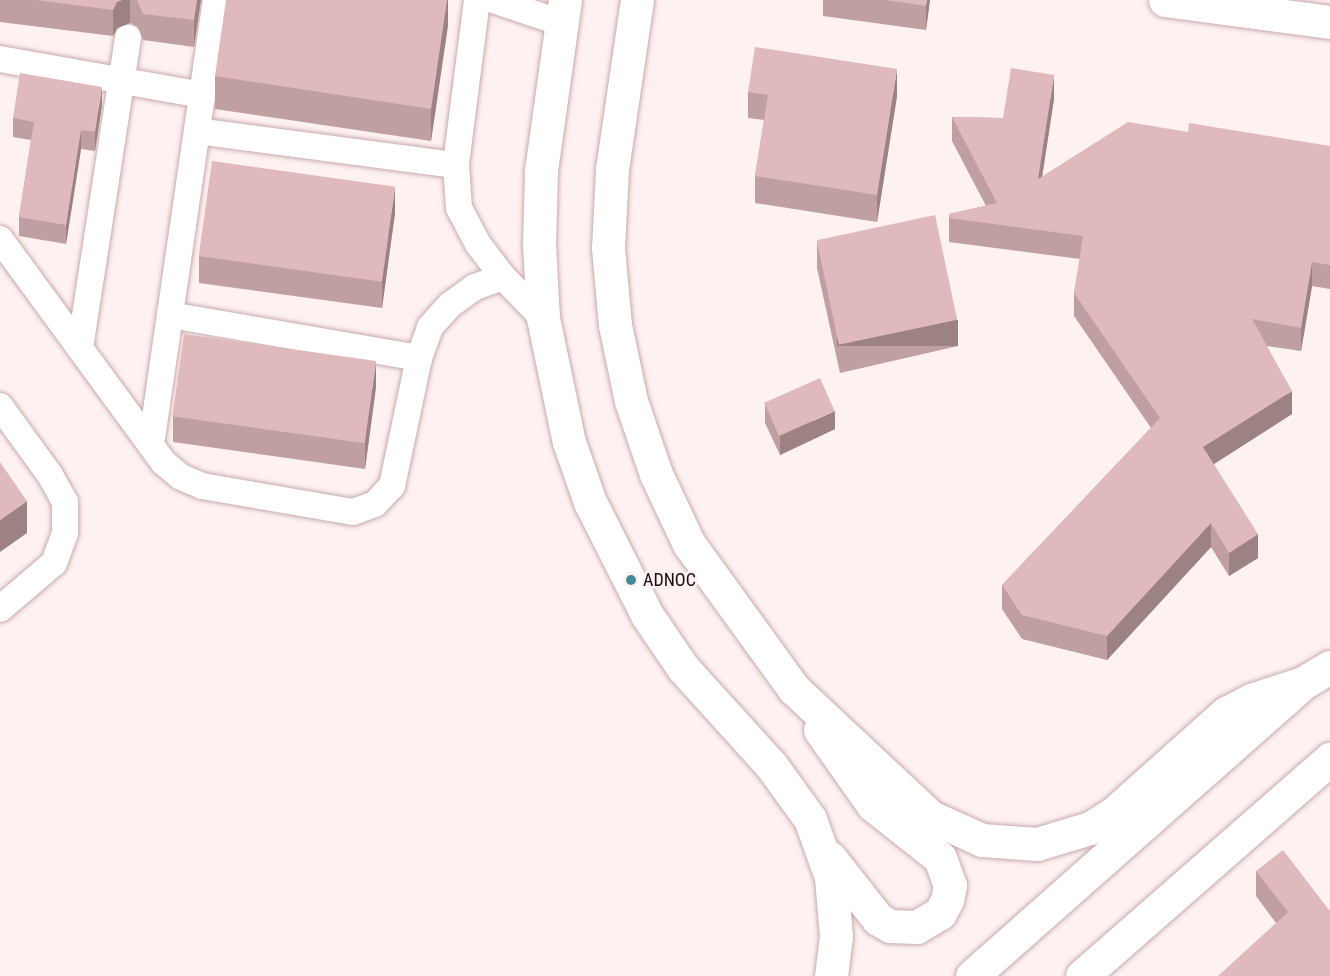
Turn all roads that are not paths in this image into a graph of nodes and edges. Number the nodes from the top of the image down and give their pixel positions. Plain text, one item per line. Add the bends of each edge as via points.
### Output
1 (216, 0) edge
2 (477, 0) edge
3 (493, 0) edge
4 (638, 0) edge
5 (1165, 0) edge
6 (563, 12) edge
7 (1330, 22) edge
8 (128, 38) dead end
9 (0, 59) edge
10 (120, 80) junction
11 (203, 95) junction
12 (197, 131) junction
13 (456, 165) junction
14 (0, 239) edge
15 (503, 277) junction
16 (170, 315) junction
17 (543, 318) junction
18 (80, 348) junction
19 (419, 358) junction
20 (0, 406) edge
21 (151, 445) junction
22 (0, 609) edge
23 (1317, 675) edge
24 (794, 689) junction
25 (1330, 759) edge
26 (823, 849) junction
27 (831, 976) edge
28 (972, 976) edge
29 (1082, 976) edge

1 - 11 lane
2 - 13 lane
3 - 6 lane
4 - 24 street via 612,170 608,248 615,325 631,401 656,474 689,544
5 - 7 street
6 - 17 street via 541,170 538,244
8 - 10 lane
9 - 10 lane
10 - 11 lane
10 - 18 lane
11 - 12 lane
12 - 13 lane
12 - 16 lane
13 - 15 lane via 459,208 478,244
14 - 18 lane
15 - 17 lane
15 - 19 lane via 475,287 450,304 430,327
16 - 19 lane
16 - 21 lane
17 - 26 street via 569,442 616,560 683,668 792,791
18 - 21 lane
19 - 21 lane via 392,486 375,504 353,512 202,486 181,477
20 - 22 lane via 65,502 65,534 54,563
23 - 24 street via 1226,713 1114,813 1090,828 1037,844 982,840 932,817
23 - 28 street
24 - 26 street via 849,776 873,805 940,858 950,885 947,900 940,913 917,927 890,926 878,919
25 - 29 street
26 - 27 street via 835,907

